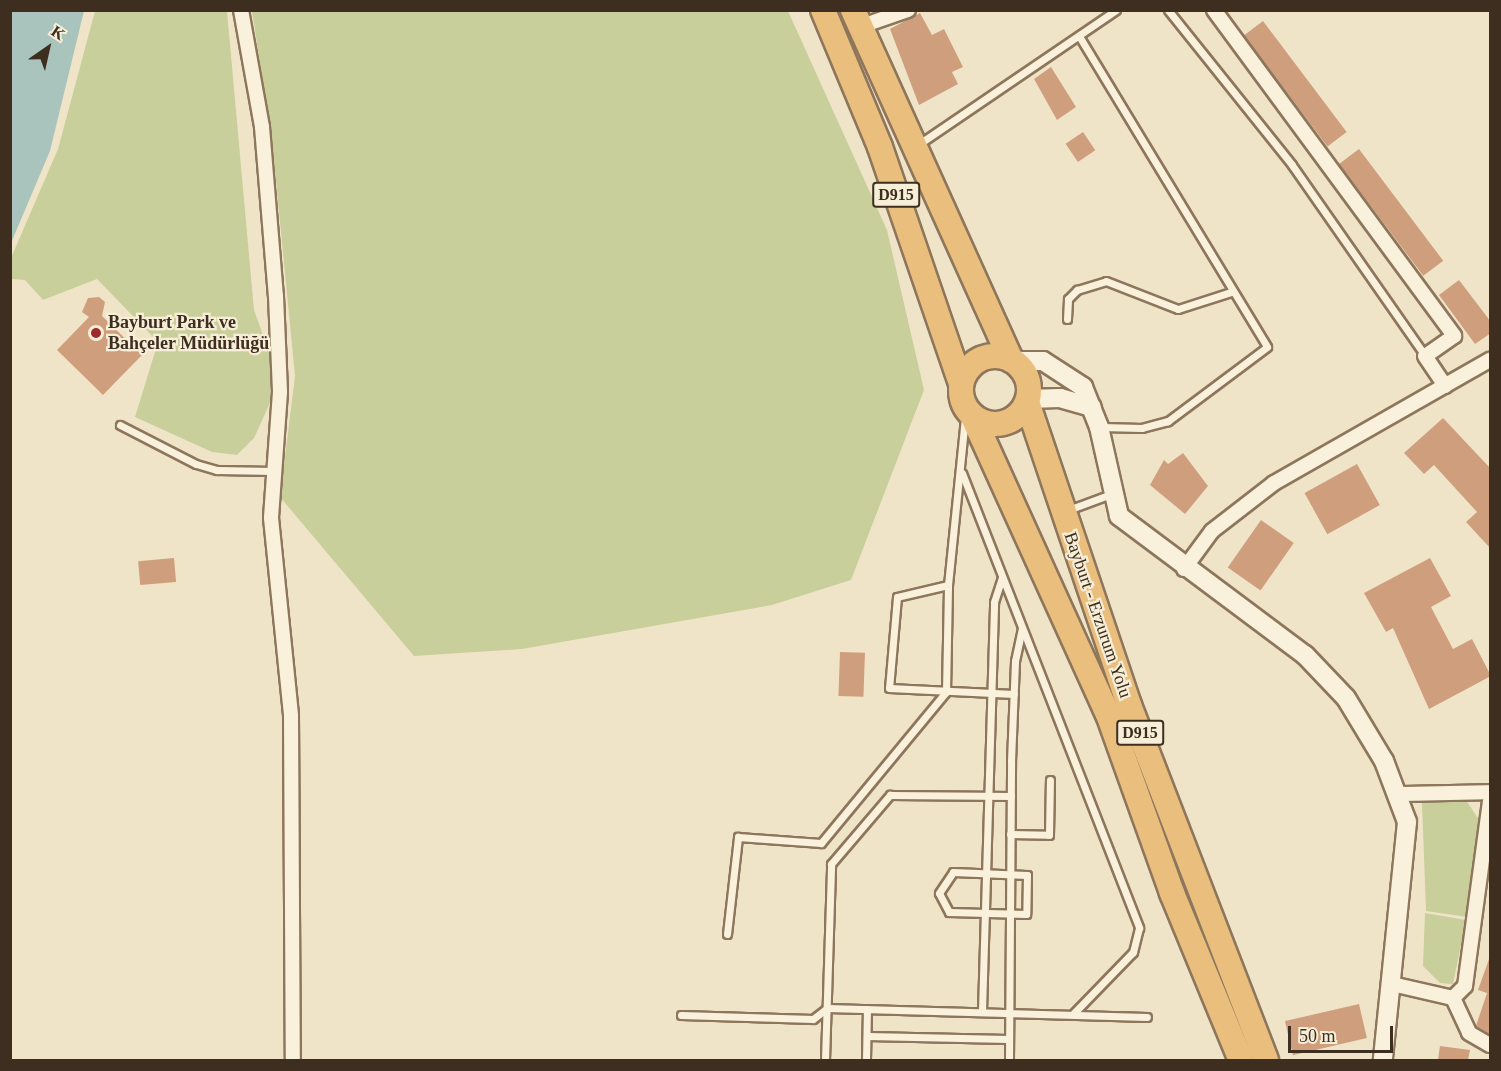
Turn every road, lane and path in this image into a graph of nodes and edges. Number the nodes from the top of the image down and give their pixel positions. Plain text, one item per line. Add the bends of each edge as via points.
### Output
1 (241, 10) edge
2 (823, 10) edge
3 (908, 10) edge
4 (1116, 10) edge
5 (1168, 10) edge
6 (1214, 10) edge
7 (856, 19) edge
8 (1079, 36) junction
9 (914, 147) junction
10 (1231, 292) junction
11 (1067, 319) dead end
12 (1425, 356) junction
13 (1012, 360) junction
14 (1491, 360) edge
15 (961, 384) junction
16 (1445, 386) junction
17 (1028, 400) junction
18 (1092, 407) junction
19 (969, 413) junction
20 (120, 425) dead end
21 (1099, 427) junction
22 (961, 470) junction
23 (274, 471) junction
24 (1111, 494) junction
25 (1063, 512) junction
26 (1184, 569) junction
27 (1002, 577) junction
28 (948, 585) junction
29 (1023, 628) junction
30 (946, 692) junction
31 (991, 693) junction
32 (1014, 694) junction
33 (1050, 780) dead end
34 (1491, 792) edge
35 (1398, 794) junction
36 (988, 795) junction
37 (1011, 796) junction
38 (1491, 802) edge
39 (1010, 834) junction
40 (986, 873) junction
41 (1009, 874) junction
42 (985, 915) junction
43 (1009, 915) junction
44 (727, 934) dead end
45 (1392, 984) junction
46 (1453, 998) junction
47 (827, 1008) junction
48 (867, 1009) junction
49 (982, 1011) junction
50 (1006, 1012) junction
51 (1073, 1014) junction
52 (681, 1015) dead end
53 (1147, 1017) dead end
54 (867, 1036) junction
55 (1008, 1039) junction
56 (1491, 1045) edge
57 (293, 1060) edge
58 (825, 1060) edge
59 (866, 1060) edge
60 (1009, 1060) edge
61 (1241, 1060) edge
62 (1266, 1060) edge
63 (1383, 1060) edge

1 - 23 street via 262,127 276,296 280,392
2 - 15 highway, Bayburt - Erzurum Yolu / D915 via 879,147
3 - 7 street
4 - 8 lane
5 - 12 lane via 1292,165
6 - 12 street via 1454,336
7 - 9 highway, Bayburt - Erzurum Yolu / D915
8 - 9 lane
8 - 10 lane
9 - 13 highway, Bayburt - Erzurum Yolu / D915
10 - 11 lane via 1178,309 1106,281 1077,290 1068,298
10 - 21 lane via 1267,347 1168,421 1142,428
12 - 16 street
13 - 15 highway via 993,356 976,361
13 - 17 highway, Bayburt - Erzurum Yolu via 1025,373
13 - 18 street via 1035,358 1068,374 1083,387
14 - 16 street
15 - 19 highway, Bayburt - Erzurum Yolu
16 - 26 street via 1243,505 1212,531
17 - 18 street via 1060,398
17 - 19 highway via 1009,422 990,424
17 - 25 highway, Bayburt - Erzurum Yolu / D915
18 - 21 street
19 - 22 lane
19 - 61 highway, Bayburt - Erzurum Yolu / D915 via 1108,714 1172,894
20 - 23 lane via 196,464 217,470
21 - 24 street
22 - 27 lane
22 - 28 lane
23 - 57 street via 270,518 291,716
24 - 25 lane
24 - 26 street via 1130,529
25 - 62 highway, Bayburt - Erzurum Yolu / D915 via 1129,705
26 - 35 street via 1305,655 1346,698
27 - 29 lane
27 - 31 lane via 994,602
28 - 30 lane
28 - 30 lane via 897,597 889,688
29 - 32 lane
29 - 51 lane via 1139,928 1133,952
30 - 31 lane
30 - 44 lane via 821,843 738,837
31 - 32 lane
31 - 36 lane
32 - 37 lane
33 - 39 lane via 1049,835
34 - 35 street
35 - 45 street via 1407,822
36 - 37 lane
36 - 40 lane
36 - 47 lane via 890,795 831,864
37 - 39 lane
38 - 46 street via 1465,986
39 - 41 lane
40 - 41 lane
40 - 42 lane
40 - 42 lane via 952,872 939,893 949,912
41 - 43 lane
41 - 43 lane via 1027,875 1026,914
42 - 43 lane
42 - 49 lane
43 - 50 lane
45 - 46 street
45 - 63 street
46 - 56 street via 1469,1033
47 - 48 lane
47 - 52 lane via 813,1019
47 - 58 lane
48 - 49 lane
48 - 54 lane
49 - 50 lane
50 - 51 lane
50 - 55 lane
51 - 53 lane
54 - 55 lane
54 - 59 lane
55 - 60 lane

